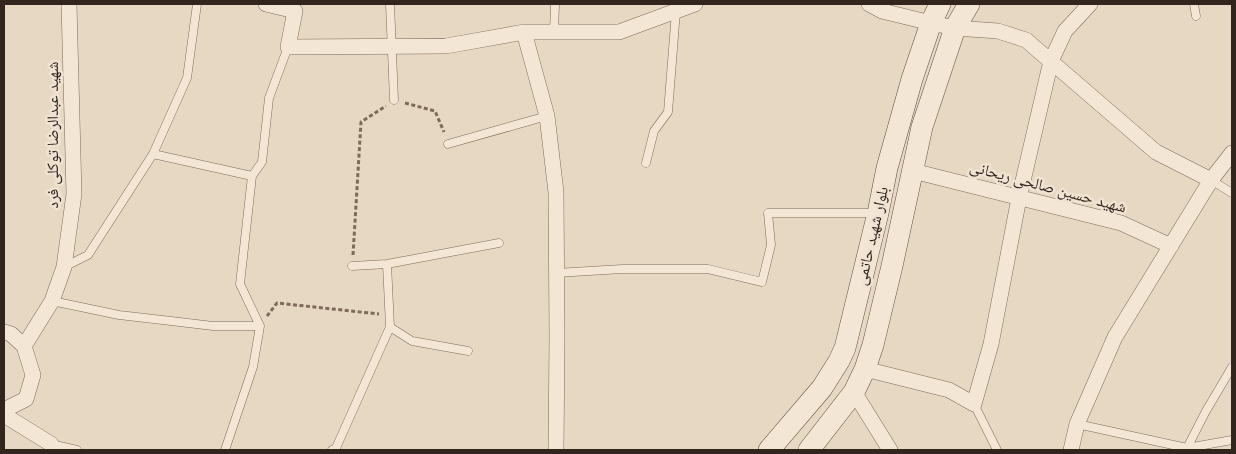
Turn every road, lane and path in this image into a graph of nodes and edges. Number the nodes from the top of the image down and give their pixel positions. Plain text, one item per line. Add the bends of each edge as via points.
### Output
1 (69, 4) edge
2 (197, 4) edge
3 (266, 4) edge
4 (390, 4) edge
5 (556, 4) edge
6 (695, 4) edge
7 (869, 4) edge
8 (940, 4) edge
9 (969, 4) edge
10 (1090, 4) edge
11 (1194, 4) edge
12 (676, 7) edge
13 (1196, 16) dead end
14 (931, 23) junction
15 (955, 28) junction
16 (524, 32) junction
17 (554, 32) junction
18 (393, 46) junction
19 (288, 47) junction
20 (1051, 61) junction
21 (394, 100) junction
22 (546, 116) junction
23 (448, 144) joint
24 (1232, 153) edge
25 (153, 154) junction
26 (646, 163) dead end
27 (913, 171) junction
28 (252, 176) junction
29 (1211, 180) junction
30 (1232, 193) edge
31 (1019, 198) junction
32 (878, 214) junction
33 (499, 243) dead end
34 (1171, 246) junction
35 (387, 264) junction
36 (352, 266) joint
37 (64, 267) junction
38 (556, 273) junction
39 (52, 301) junction
40 (389, 315) junction
41 (260, 326) junction
42 (390, 327) junction
43 (4, 332) edge
44 (24, 346) junction
45 (468, 351) dead end
46 (1232, 368) edge
47 (865, 369) junction
48 (854, 392) junction
49 (974, 404) junction
50 (4, 410) edge
51 (4, 415) edge
52 (1077, 424) junction
53 (1232, 440) edge
54 (53, 447) edge
55 (1189, 449) edge
56 (77, 450) edge
57 (225, 450) edge
58 (332, 450) edge
59 (556, 450) edge
60 (769, 450) edge
61 (809, 450) edge
62 (890, 450) edge
63 (997, 450) edge
64 (1071, 450) edge

1 - 37 street, شهید عبدالرضا توکلی فرد via 74,194
2 - 25 lane via 187,78
3 - 19 street via 294,11
4 - 18 lane
5 - 17 lane
6 - 12 street
7 - 14 street via 882,11
8 - 14 main road, بلوار شهید حاتمی
9 - 15 main road, بلوار شهید حاتمی
10 - 20 street via 1065,31
11 - 13 lane
12 - 17 street via 619,32
12 - 26 lane via 668,112 654,131
14 - 15 street
14 - 32 main road, بلوار شهید حاتمی via 887,168
15 - 20 street via 998,31 1026,40
15 - 27 main road, بلوار شهید حاتمی via 922,127
16 - 17 street
16 - 18 street via 446,46
16 - 22 street
18 - 19 street
18 - 21 lane
19 - 28 lane via 269,98 262,162
20 - 29 street via 1156,152
20 - 31 street
21 - 23 path via 435,111
21 - 36 path via 361,122
22 - 23 lane
22 - 38 street via 556,192
24 - 29 street
25 - 28 lane
25 - 37 lane via 88,256
27 - 31 street, شهید حسین صالحی ریحانی
27 - 47 main road, بلوار شهید حاتمی
28 - 41 lane via 240,284
29 - 30 lane
29 - 34 street
31 - 34 street, شهید حسین صالحی ریحانی via 1121,223
31 - 49 street via 991,344
32 - 38 lane via 768,213 772,245 762,282 708,269
32 - 60 main road, بلوار شهید حاتمی via 839,361 822,388
33 - 35 lane
34 - 52 street via 1115,337
35 - 36 lane
35 - 40 lane
37 - 39 street, شهید عبدالرضا توکلی فرد
38 - 59 street
39 - 41 lane via 119,315 213,326
39 - 44 street, شهید عبدالرضا توکلی فرد
40 - 41 path via 277,303
40 - 42 lane
41 - 57 lane via 253,368
42 - 45 lane via 412,341
42 - 58 lane via 336,448
43 - 44 street via 12,334
44 - 50 street via 33,375 26,399
46 - 55 lane via 1206,411
47 - 48 main road, بلوار شهید حاتمی
47 - 49 street via 949,390
48 - 61 main road, بلوار شهید حاتمی
48 - 62 street
49 - 63 lane
51 - 54 street
52 - 55 lane
52 - 64 street
53 - 55 lane
54 - 56 lane

